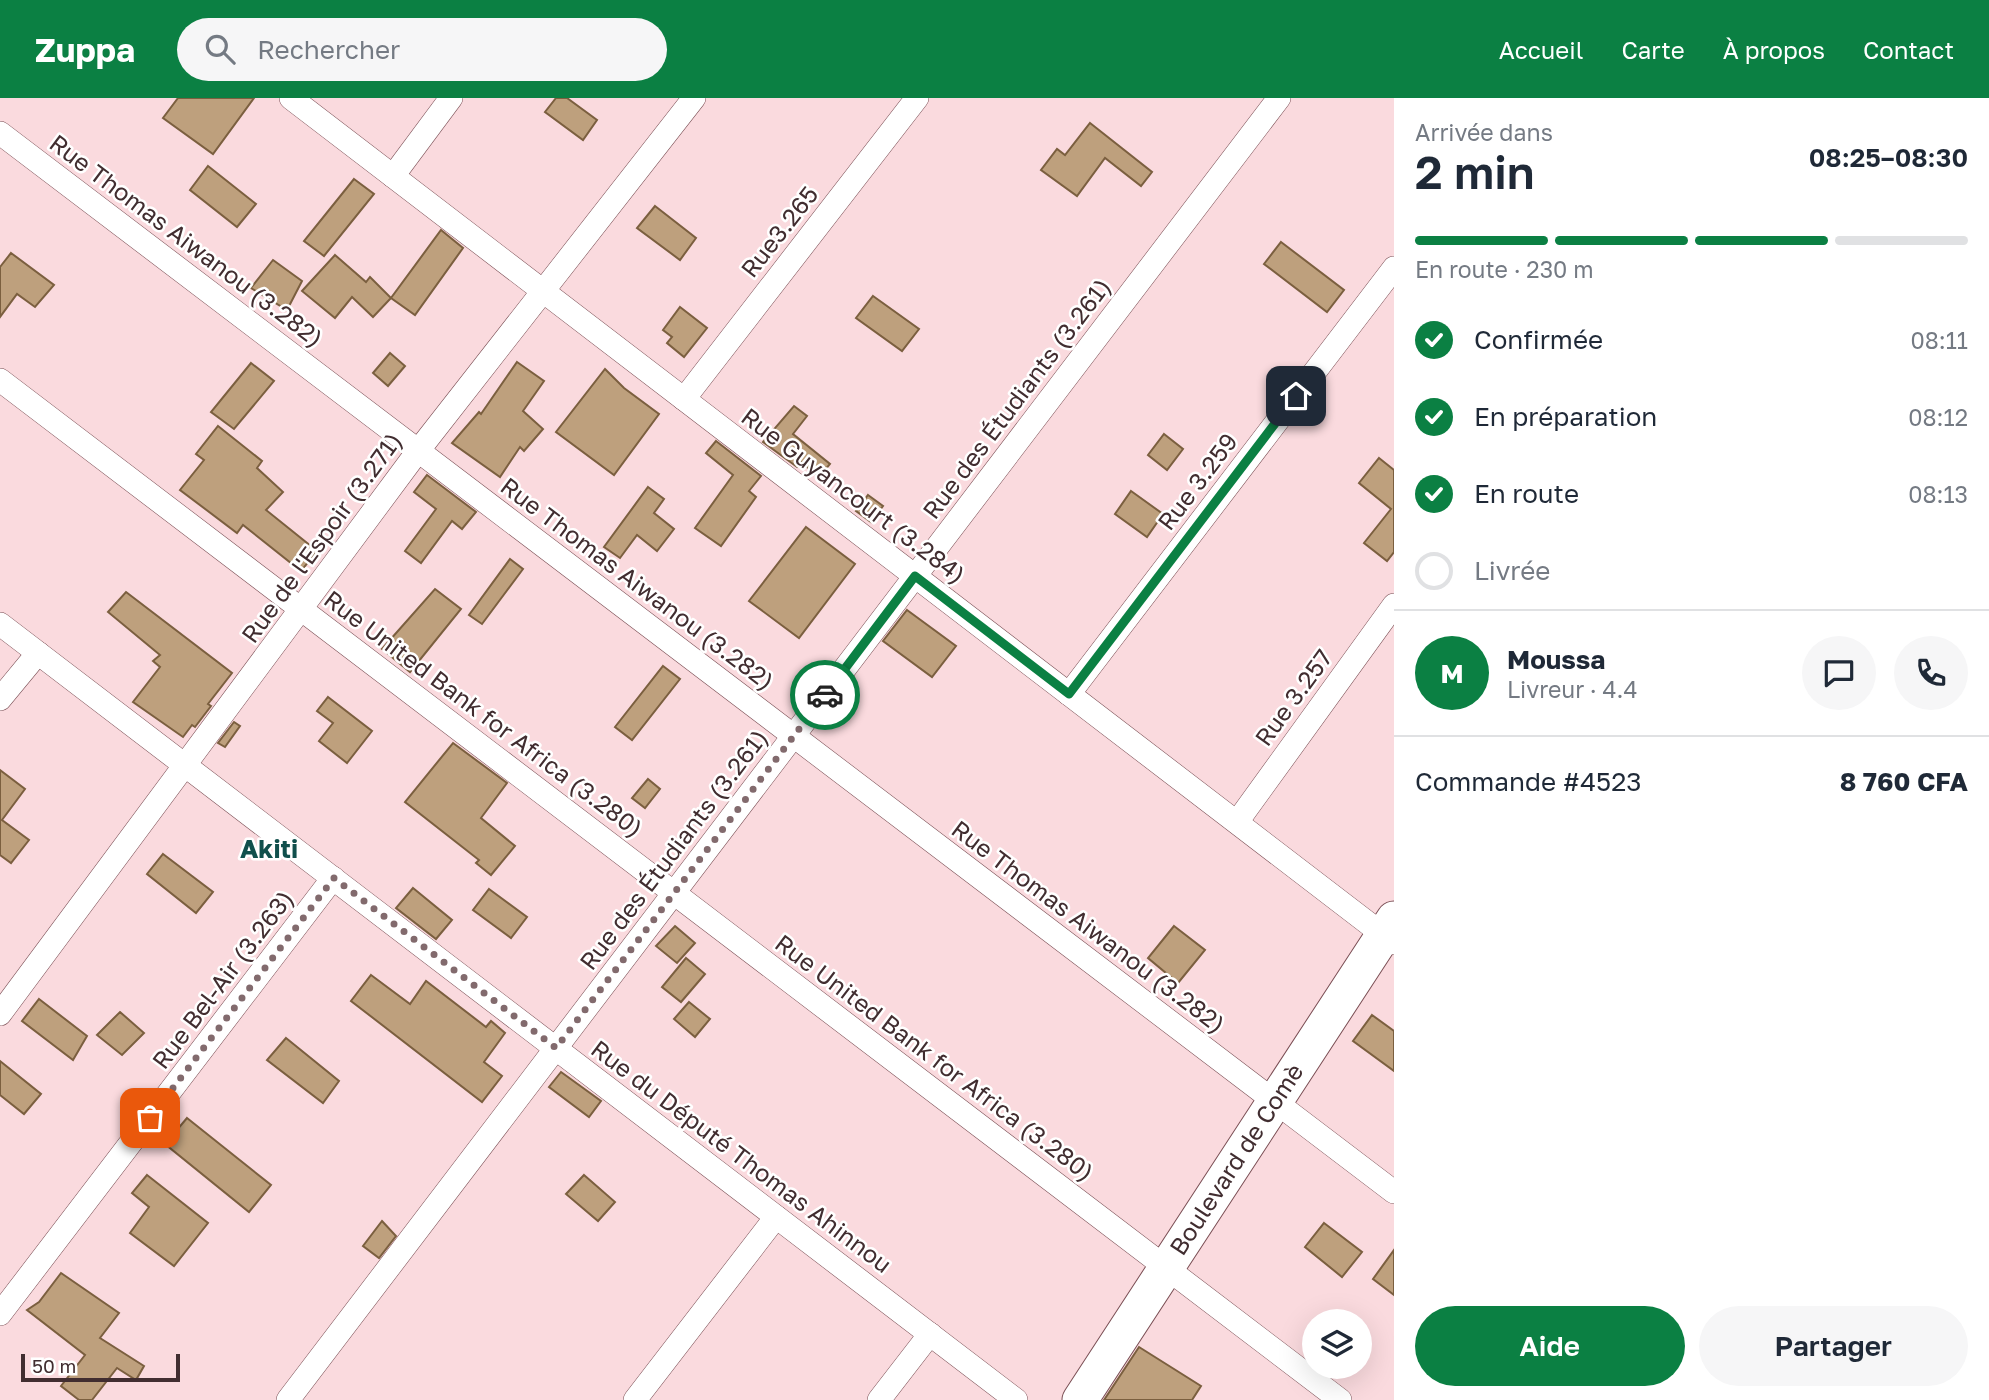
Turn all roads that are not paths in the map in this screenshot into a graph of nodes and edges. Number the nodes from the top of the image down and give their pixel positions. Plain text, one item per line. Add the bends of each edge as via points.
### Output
1 (291, 98) edge
2 (451, 98) edge
3 (694, 98) edge
4 (917, 98) edge
5 (1279, 98) edge
6 (0, 133) edge
7 (393, 176) junction
8 (1394, 268) edge
9 (542, 291) junction
10 (0, 380) edge
11 (684, 399) junction
12 (418, 451) junction
13 (915, 576) junction
14 (1394, 605) edge
15 (302, 609) junction
16 (0, 624) edge
17 (38, 653) junction
18 (1069, 694) junction
19 (0, 699) edge
20 (793, 736) junction
21 (185, 765) junction
22 (1237, 822) junction
23 (334, 878) junction
24 (674, 892) junction
25 (1391, 932) edge
26 (0, 1014) edge
27 (556, 1048) junction
28 (1276, 1102) junction
29 (1394, 1192) edge
30 (776, 1217) junction
31 (1168, 1269) junction
32 (0, 1314) edge
33 (930, 1334) junction
34 (288, 1400) edge
35 (635, 1400) edge
36 (879, 1400) edge
37 (1016, 1400) edge
38 (1080, 1400) edge
39 (1340, 1400) edge

1 - 7 street, Rue Guyancourt (3.284)
2 - 7 street
3 - 9 street, Rue de l'Espoir (3.271)
4 - 11 street, Rue3.265
5 - 13 street, Rue des Étudiants (3.261)
6 - 12 street, Rue Thomas Aiwanou (3.282)
7 - 9 street, Rue Guyancourt (3.284)
8 - 18 street, Rue 3.259
9 - 11 street, Rue Guyancourt (3.284)
9 - 12 street, Rue de l'Espoir (3.271)
10 - 15 street, Rue United Bank for Africa (3.280)
11 - 13 street, Rue Guyancourt (3.284)
12 - 15 street, Rue de l'Espoir (3.271)
12 - 20 street, Rue Thomas Aiwanou (3.282)
13 - 18 street, Rue Guyancourt (3.284)
13 - 20 street, Rue des Étudiants (3.261)
14 - 22 street, Rue 3.257
15 - 21 street, Rue de l'Espoir (3.271)
15 - 24 street, Rue United Bank for Africa (3.280)
16 - 17 street, Rue du Député Thomas Ahinnou
17 - 19 street
17 - 21 street, Rue du Député Thomas Ahinnou
18 - 22 street, Rue Guyancourt (3.284)
20 - 24 street, Rue des Étudiants (3.261)
20 - 28 street, Rue Thomas Aiwanou (3.282)
21 - 23 street, Rue du Député Thomas Ahinnou
21 - 26 street, Rue de l'Espoir (3.271)
22 - 25 street, Rue Guyancourt (3.284)
23 - 27 street, Rue du Député Thomas Ahinnou
23 - 32 street, Rue Bel-Air (3.263)
24 - 27 street, Rue des Étudiants (3.261)
24 - 31 street, Rue United Bank for Africa (3.280)
25 - 28 main road, Boulevard de Comè
27 - 30 street, Rue du Député Thomas Ahinnou
27 - 34 street, Rue des Étudiants (3.261)
28 - 29 street, Rue Thomas Aiwanou (3.282)
28 - 31 main road, Boulevard de Comè
30 - 33 street, Rue du Député Thomas Ahinnou
30 - 35 street
31 - 38 main road, Boulevard de Comè
31 - 39 street, Rue United Bank for Africa (3.280)
33 - 36 street
33 - 37 street, Rue du Député Thomas Ahinnou

